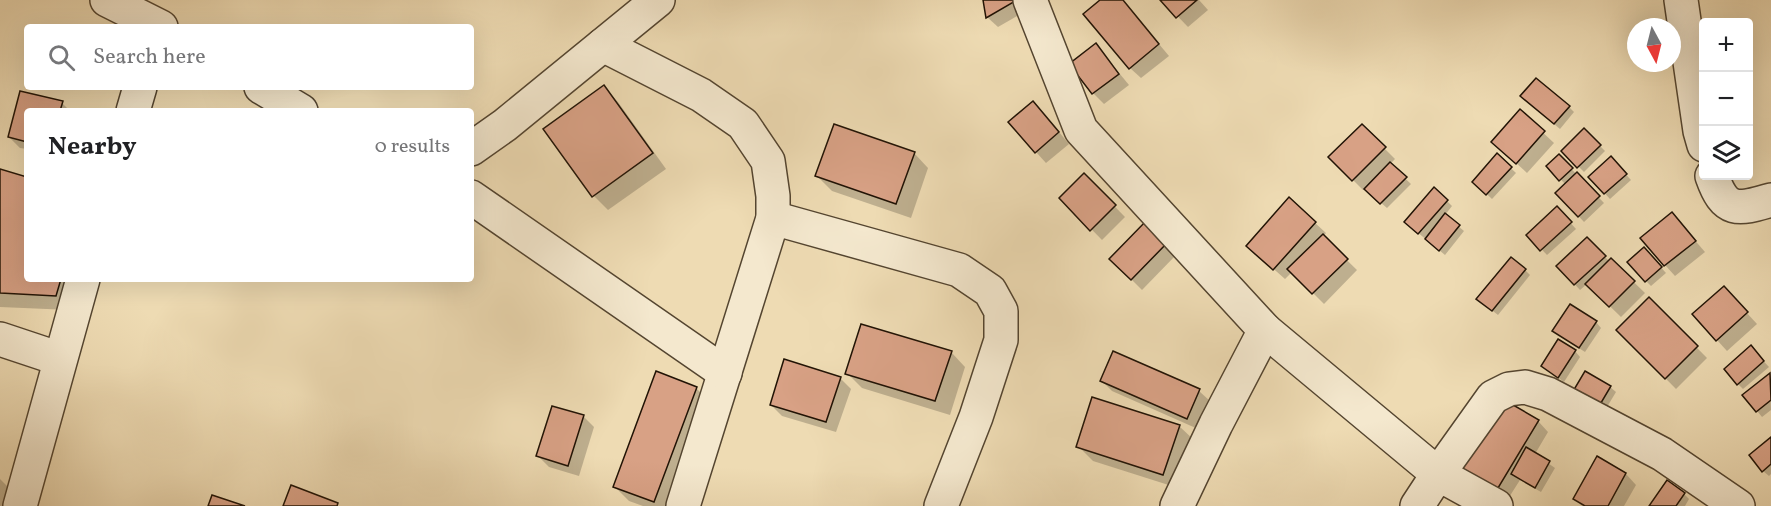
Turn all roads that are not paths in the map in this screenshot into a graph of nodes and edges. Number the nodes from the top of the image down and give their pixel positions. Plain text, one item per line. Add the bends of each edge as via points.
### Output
1 (107, 0) edge
2 (658, 0) edge
3 (1030, 0) edge
4 (1681, 0) edge
5 (154, 24) edge
6 (603, 45) junction
7 (139, 90) edge
8 (266, 90) edge
9 (134, 108) edge
10 (296, 108) edge
11 (1699, 126) edge
12 (474, 147) edge
13 (1713, 180) edge
14 (474, 199) edge
15 (1771, 200) edge
16 (773, 218) junction
17 (82, 282) edge
18 (1265, 330) junction
19 (0, 339) edge
20 (60, 359) junction
21 (724, 373) junction
22 (1438, 474) junction
23 (20, 506) edge
24 (684, 506) edge
25 (941, 506) edge
26 (1177, 506) edge
27 (1417, 506) edge
28 (1496, 506) edge
29 (1738, 506) edge

1 - 5 street
2 - 6 street
3 - 18 street via 1081,130
4 - 11 street
6 - 12 street
6 - 16 street via 701,95 742,124 768,161
7 - 9 street
8 - 10 street
13 - 15 street via 1717,191 1733,206
14 - 21 street
16 - 21 street
16 - 25 street via 959,270 990,291 1001,311 1001,340
17 - 20 street
18 - 22 street
18 - 26 street
19 - 20 street
20 - 23 street
21 - 24 street
22 - 27 street
22 - 28 street
22 - 29 street via 1493,397 1525,387 1548,394 1662,454

